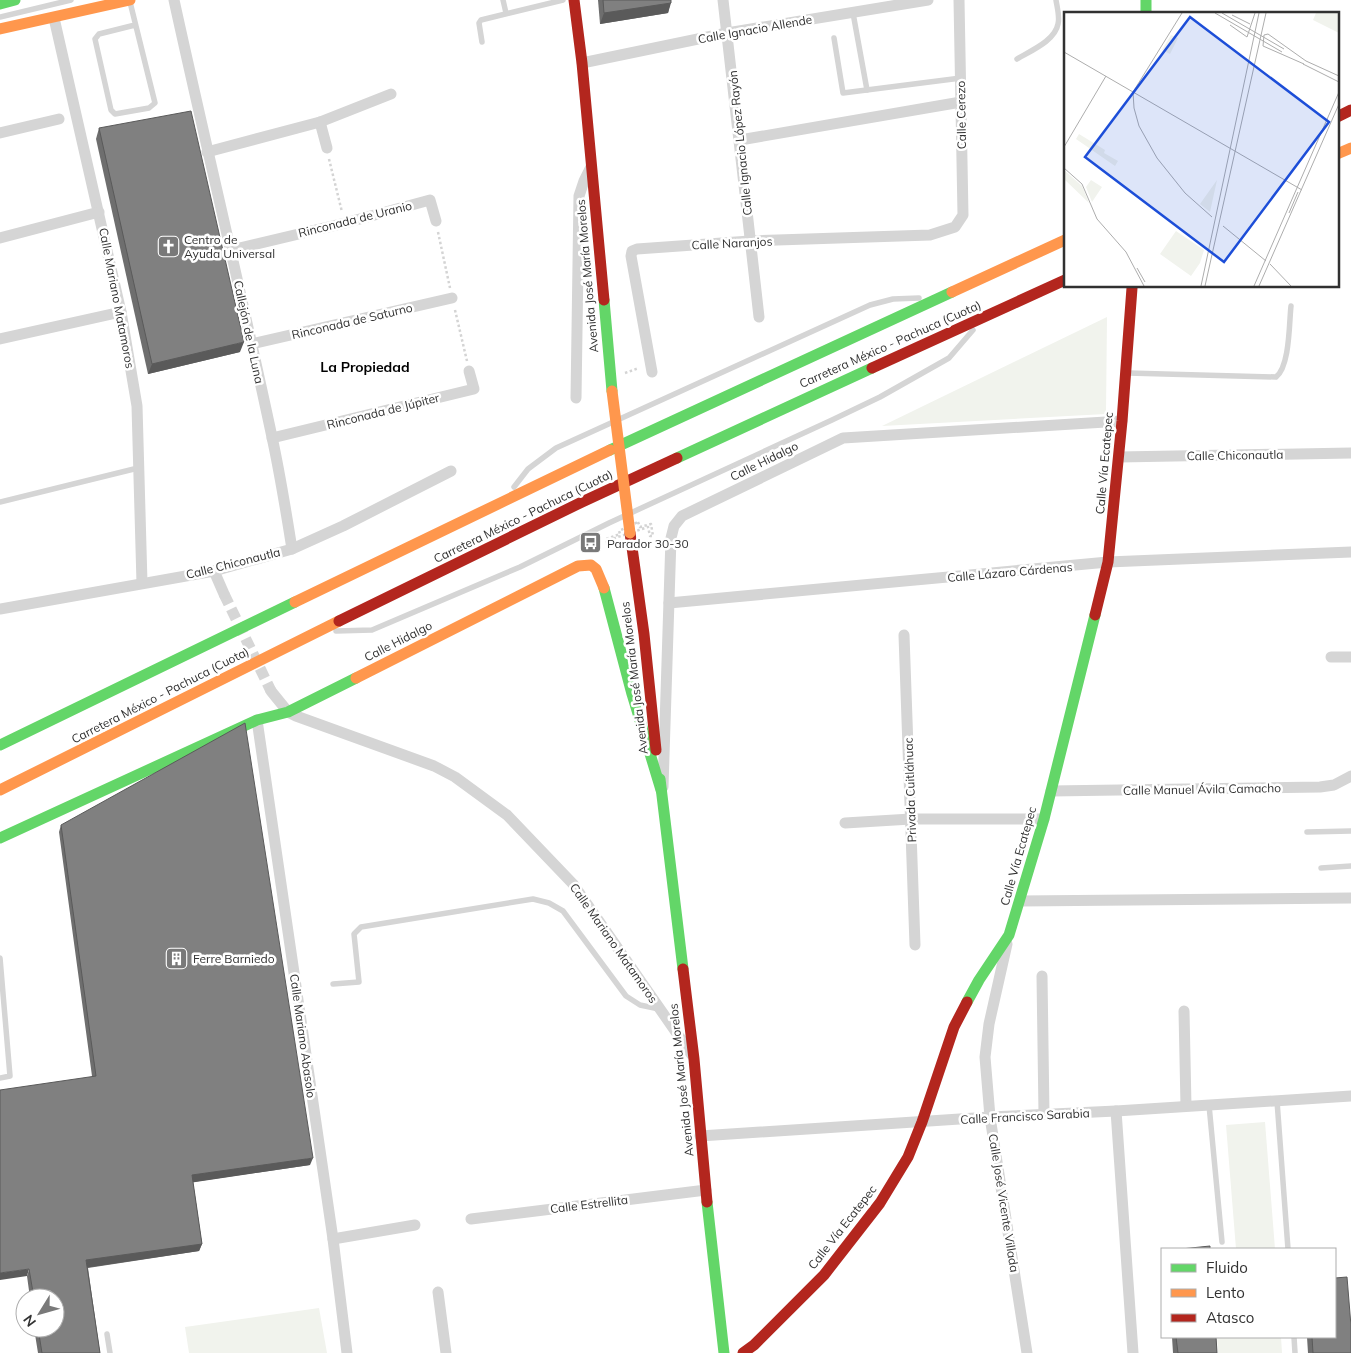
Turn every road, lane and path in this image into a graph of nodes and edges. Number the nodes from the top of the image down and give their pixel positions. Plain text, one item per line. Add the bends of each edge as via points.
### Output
1 (15, 0) edge
2 (71, 0) edge
3 (130, 0) edge
4 (174, 0) edge
5 (503, 0) edge
6 (563, 0) edge
7 (574, 0) edge
8 (723, 0) edge
9 (928, 0) edge
10 (959, 0) edge
11 (1056, 0) edge
12 (555, 1) edge
13 (0, 4) edge
14 (506, 13) junction
15 (853, 13) junction
16 (0, 17) edge
17 (54, 18) junction
18 (135, 25) junction
19 (0, 29) edge
20 (727, 33) junction
21 (834, 38) dead end
22 (482, 42) dead end
23 (1017, 59) dead end
24 (582, 63) junction
25 (961, 78) junction
26 (867, 90) junction
27 (391, 94) dead end
28 (961, 102) junction
29 (1351, 110) edge
30 (1338, 116) edge
31 (59, 119) dead end
32 (320, 122) junction
33 (0, 133) edge
34 (740, 140) junction
35 (326, 148) joint
36 (1351, 148) edge
37 (207, 152) junction
38 (1338, 154) edge
39 (591, 167) junction
40 (99, 212) junction
41 (436, 220) dead end
42 (345, 223) junction
43 (955, 227) joint
44 (0, 238) edge
45 (1064, 240) edge
46 (750, 242) junction
47 (231, 250) junction
48 (1064, 280) edge
49 (1132, 288) dead end
50 (452, 298) dead end
51 (934, 300) junction
52 (1290, 306) dead end
53 (121, 312) junction
54 (759, 317) dead end
55 (983, 317) junction
56 (0, 339) edge
57 (251, 344) junction
58 (652, 368) joint
59 (469, 371) dead end
60 (1126, 373) junction
61 (610, 378) junction
62 (576, 398) dead end
63 (1122, 420) junction
64 (272, 438) junction
65 (1351, 453) edge
66 (1119, 457) junction
67 (138, 468) junction
68 (451, 471) dead end
69 (502, 501) junction
70 (0, 502) edge
71 (648, 527) dead end
72 (630, 532) junction
73 (609, 540) dead end
74 (292, 548) junction
75 (1351, 552) edge
76 (1108, 562) junction
77 (214, 571) junction
78 (142, 584) junction
79 (224, 594) tunnel mouth
80 (669, 603) junction
81 (0, 609) edge
82 (319, 632) junction
83 (904, 635) dead end
84 (1330, 657) dead end
85 (1351, 657) edge
86 (271, 691) tunnel mouth
87 (288, 712) junction
88 (257, 720) junction
89 (0, 745) edge
90 (1351, 776) edge
91 (0, 790) edge
92 (661, 790) junction
93 (1051, 791) junction
94 (663, 806) junction
95 (911, 819) junction
96 (1044, 819) junction
97 (845, 823) dead end
98 (1351, 831) edge
99 (1308, 832) dead end
100 (0, 838) edge
101 (1351, 866) edge
102 (1321, 868) dead end
103 (1351, 898) edge
104 (1020, 901) junction
105 (1009, 935) junction
106 (916, 945) dead end
107 (0, 958) edge
108 (1042, 976) dead end
109 (333, 984) dead end
110 (660, 1009) junction
111 (1184, 1011) dead end
112 (694, 1058) junction
113 (0, 1078) edge
114 (1351, 1096) edge
115 (1277, 1101) junction
116 (1209, 1105) junction
117 (1186, 1106) junction
118 (1116, 1111) junction
119 (1044, 1114) junction
120 (990, 1117) junction
121 (922, 1122) junction
122 (700, 1136) junction
123 (706, 1190) junction
124 (471, 1219) dead end
125 (414, 1225) dead end
126 (333, 1239) junction
127 (1222, 1242) dead end
128 (1288, 1248) edge
129 (438, 1292) dead end
130 (107, 1334) dead end
131 (1294, 1338) edge
132 (110, 1353) edge
133 (347, 1353) edge
134 (446, 1353) edge
135 (724, 1353) edge
136 (743, 1353) edge
137 (1027, 1353) edge
138 (1133, 1353) edge
139 (1295, 1353) edge

1 - 13 main road
2 - 16 lane
3 - 17 main road
3 - 18 lane
4 - 37 street, Callejón de la Luna
5 - 14 lane
6 - 12 lane
7 - 24 main road, Avenida José María Morelos
8 - 20 street, Calle Ignacio López Rayón
9 - 15 street, Calle Ignacio Allende
10 - 25 street, Calle Cerezo
11 - 23 lane via 1057,27 1049,39
12 - 14 lane
14 - 22 lane via 480,21
15 - 20 street, Calle Ignacio Allende
15 - 26 lane
17 - 19 main road
17 - 40 street, Calle Mariano Matamoros
18 - 18 lane via 95,36 111,110 115,114 150,108 155,103
20 - 24 street, Calle Ignacio Allende
20 - 34 street, Calle Ignacio López Rayón
21 - 26 lane via 844,93
24 - 39 main road, Avenida José María Morelos
25 - 26 lane
25 - 28 street, Calle Cerezo
27 - 32 street
28 - 34 street
28 - 43 street, Calle Cerezo via 963,215
29 - 30 main road
31 - 33 street
32 - 35 street
32 - 37 street
34 - 46 street, Calle Ignacio López Rayón
35 - 42 path
36 - 38 main road
37 - 47 street, Callejón de la Luna
39 - 61 main road, Avenida José María Morelos
39 - 62 street via 579,196
40 - 44 street
40 - 53 street, Calle Mariano Matamoros
41 - 42 street, Rinconada de Uranio via 430,200
42 - 47 street, Rinconada de Uranio
43 - 46 street, Calle Naranjos via 930,235
45 - 51 main road, Carretera México - Pachuca (Cuota)
46 - 54 street, Calle Ignacio López Rayón
46 - 58 street, Calle Naranjos via 632,251
47 - 57 street, Callejón de la Luna
48 - 55 main road, Carretera México - Pachuca (Cuota)
49 - 60 main road, Calle Vía Ecatepec
50 - 57 street, Rinconada de Saturno
51 - 69 main road, Carretera México - Pachuca (Cuota)
51 - 69 lane via 913,297 870,305 556,448 528,469
52 - 60 lane via 1285,363 1282,373 1276,377
53 - 56 street
53 - 67 street, Calle Mariano Matamoros via 137,406
55 - 82 main road, Carretera México - Pachuca (Cuota) via 582,502
55 - 82 lane via 949,358 880,398 520,567 372,630
57 - 64 street, Callejón de la Luna
58 - 61 path
59 - 64 street, Rinconada de Júpiter via 474,389
60 - 63 main road, Calle Vía Ecatepec
61 - 72 main road, Avenida José María Morelos, bridge
63 - 66 main road, Calle Vía Ecatepec
63 - 80 street, Calle Hidalgo via 842,438 682,516 674,526 671,538
64 - 74 street, Callejón de la Luna
65 - 66 street, Calle Chiconautla
66 - 76 main road, Calle Vía Ecatepec
67 - 70 lane
67 - 78 street, Calle Mariano Matamoros
68 - 74 street, Calle Chiconautla
69 - 89 main road, Carretera México - Pachuca (Cuota)
71 - 72 path via 650,536 653,536 651,524
72 - 73 path via 606,539 610,547
72 - 92 main road, Avenida José María Morelos
74 - 77 street, Calle Chiconautla
75 - 76 street, Calle Lázaro Cárdenas
76 - 80 street, Calle Lázaro Cárdenas
76 - 93 main road, Calle Vía Ecatepec
77 - 78 street, Calle Chiconautla
77 - 79 street
78 - 81 street, Calle Chiconautla
80 - 94 street, Calle Hidalgo
82 - 91 main road, Carretera México - Pachuca (Cuota)
83 - 95 street, Privada Cuitláhuac
84 - 85 street
86 - 87 street
87 - 88 main road, Calle Hidalgo
87 - 92 main road, Calle Hidalgo via 578,566 591,565 603,585
87 - 110 street, Calle Mariano Matamoros via 434,766 455,777 507,815 573,884
88 - 100 main road, Calle Hidalgo
88 - 126 street, Calle Mariano Abasolo
90 - 93 street, Calle Manuel Ávila Camacho via 1334,785 1320,787
92 - 94 main road, Avenida José María Morelos
93 - 96 main road, Calle Vía Ecatepec
94 - 112 main road, Avenida José María Morelos
95 - 96 street
95 - 97 street
95 - 106 street, Privada Cuitláhuac
96 - 104 main road, Calle Vía Ecatepec
98 - 99 lane
101 - 102 lane
103 - 104 street
104 - 105 main road, Calle Vía Ecatepec
105 - 120 street, Calle José Vicente Villada via 985,1057
105 - 121 main road, Calle Vía Ecatepec via 979,980 954,1027
107 - 113 lane via 10,1076
108 - 119 street
109 - 110 lane via 359,982 354,934 362,927 533,900 563,910 626,996 640,1005
110 - 112 street, Calle Mariano Matamoros
111 - 117 street
112 - 122 main road, Avenida José María Morelos
114 - 115 street, Calle Francisco Sarabia
115 - 116 street, Calle Francisco Sarabia
115 - 128 lane
116 - 117 street, Calle Francisco Sarabia
116 - 127 lane
117 - 118 street, Calle Francisco Sarabia
118 - 119 street, Calle Francisco Sarabia
118 - 138 street
119 - 120 street, Calle Francisco Sarabia
120 - 121 street, Calle Francisco Sarabia
120 - 137 street, Calle José Vicente Villada
121 - 122 street, Calle Francisco Sarabia
121 - 136 main road, Calle Vía Ecatepec via 908,1157 880,1203 824,1275 754,1346
122 - 123 main road, Avenida José María Morelos
123 - 124 street, Calle Estrellita
123 - 135 main road, Avenida José María Morelos
125 - 126 street
126 - 133 street, Calle Mariano Abasolo
129 - 134 street
130 - 132 lane
131 - 139 lane

